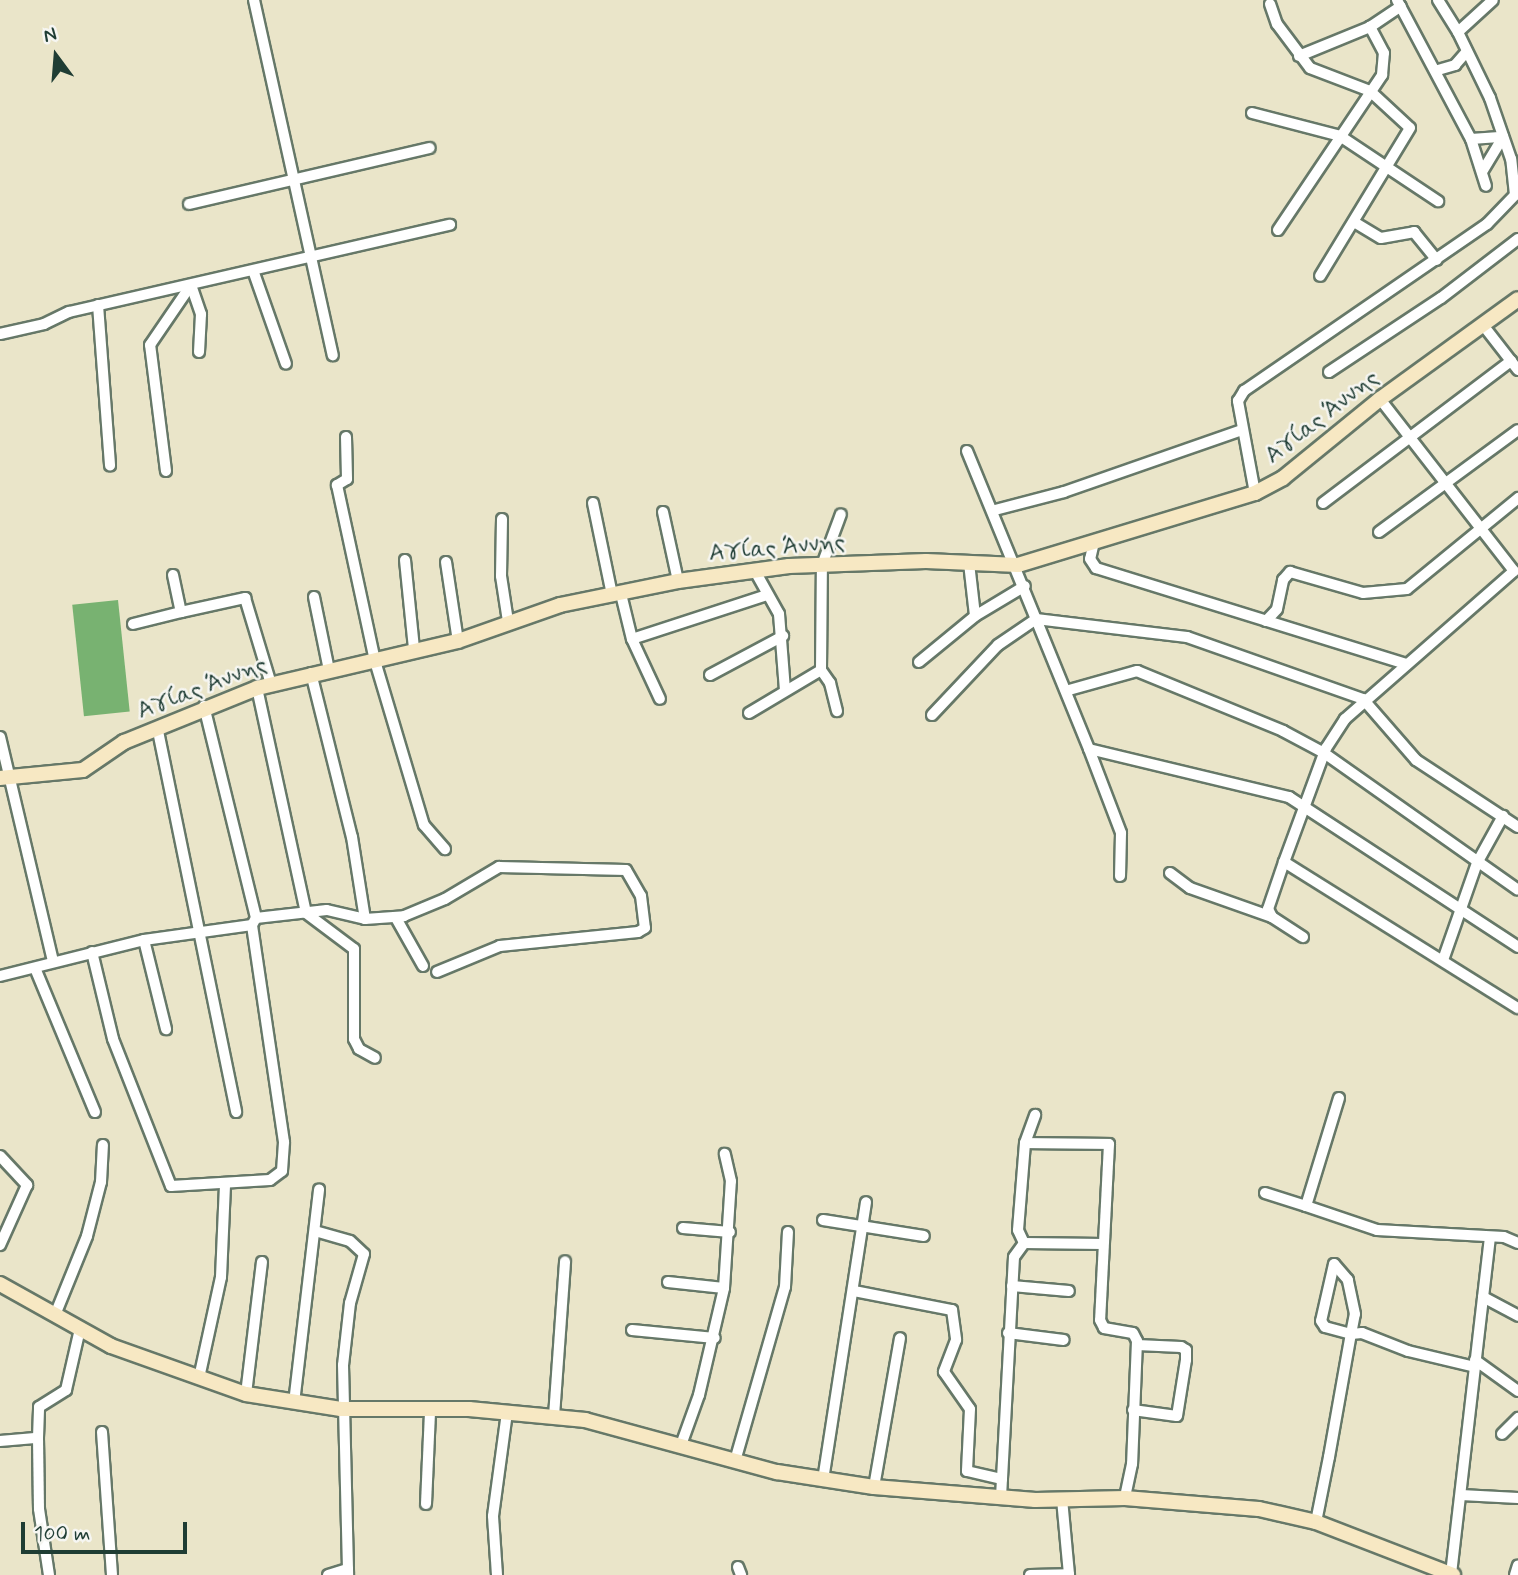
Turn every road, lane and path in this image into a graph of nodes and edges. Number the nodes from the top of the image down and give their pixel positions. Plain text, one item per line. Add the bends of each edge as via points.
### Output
1 (254, 0) edge
2 (1438, 0) edge
3 (1493, 0) edge
4 (1399, 3) edge
5 (1270, 5) dead end
6 (1370, 27) junction
7 (1458, 32) junction
8 (1467, 51) junction
9 (1299, 56) junction
10 (1438, 70) junction
11 (1370, 91) junction
12 (1252, 113) dead end
13 (1339, 136) junction
14 (1503, 137) junction
15 (1471, 139) junction
16 (430, 148) dead end
17 (1386, 166) junction
18 (1516, 171) edge
19 (1482, 172) junction
20 (294, 180) junction
21 (1486, 186) dead end
22 (1515, 195) junction
23 (1438, 201) dead end
24 (189, 204) dead end
25 (1518, 207) edge
26 (1354, 222) junction
27 (450, 225) dead end
28 (1278, 230) dead end
29 (1518, 239) edge
30 (311, 255) junction
31 (1437, 260) junction
32 (254, 273) junction
33 (1320, 276) dead end
34 (191, 285) junction
35 (1518, 299) edge
36 (98, 305) junction
37 (1483, 325) junction
38 (0, 334) edge
39 (200, 352) dead end
40 (333, 355) dead end
41 (1511, 360) junction
42 (286, 363) dead end
43 (1518, 370) edge
44 (1329, 372) dead end
45 (1380, 399) junction
46 (1242, 430) junction
47 (1518, 430) edge
48 (1409, 436) junction
49 (346, 437) dead end
50 (967, 451) dead end
51 (110, 466) dead end
52 (166, 471) dead end
53 (1444, 481) junction
54 (1255, 493) junction
55 (1518, 498) edge
56 (593, 503) dead end
57 (1323, 503) dead end
58 (995, 510) junction
59 (663, 512) dead end
60 (841, 514) dead end
61 (502, 519) dead end
62 (1482, 530) junction
63 (1379, 532) dead end
64 (1094, 542) junction
65 (405, 561) dead end
66 (446, 562) dead end
67 (969, 563) junction
68 (822, 565) junction
69 (1018, 565) junction
70 (1516, 569) edge
71 (755, 570) junction
72 (173, 575) dead end
73 (678, 581) junction
74 (1025, 586) junction
75 (617, 594) junction
76 (767, 595) junction
77 (314, 597) dead end
78 (181, 612) junction
79 (975, 616) junction
80 (1037, 619) junction
81 (508, 621) junction
82 (1266, 621) junction
83 (133, 624) dead end
84 (783, 636) junction
85 (632, 639) junction
86 (458, 641) junction
87 (414, 649) junction
88 (375, 661) junction
89 (919, 662) dead end
90 (1406, 664) junction
91 (329, 670) junction
92 (821, 670) junction
93 (312, 673) junction
94 (710, 675) dead end
95 (264, 686) junction
96 (785, 690) junction
97 (1069, 690) junction
98 (660, 699) dead end
99 (1363, 699) junction
100 (204, 706) junction
101 (837, 711) dead end
102 (750, 713) dead end
103 (932, 715) dead end
104 (158, 731) junction
105 (0, 737) edge
106 (1089, 749) junction
107 (1324, 753) junction
108 (4, 777) edge
109 (1304, 806) junction
110 (1503, 817) junction
111 (1518, 827) edge
112 (445, 849) dead end
113 (1284, 862) junction
114 (1477, 863) junction
115 (1170, 873) dead end
116 (1119, 876) dead end
117 (1518, 890) edge
118 (1462, 911) junction
119 (306, 913) junction
120 (1272, 917) junction
121 (396, 918) junction
122 (365, 919) junction
123 (254, 922) junction
124 (201, 932) junction
125 (1303, 937) dead end
126 (144, 940) junction
127 (1518, 947) edge
128 (92, 952) junction
129 (1443, 960) junction
130 (53, 961) junction
131 (423, 966) dead end
132 (35, 968) junction
133 (437, 972) dead end
134 (0, 976) edge
135 (1518, 1008) edge
136 (166, 1030) dead end
137 (375, 1058) dead end
138 (1339, 1098) dead end
139 (95, 1112) dead end
140 (236, 1112) dead end
141 (1035, 1115) dead end
142 (1025, 1143) junction
143 (103, 1145) dead end
144 (725, 1154) dead end
145 (0, 1156) edge
146 (225, 1184) junction
147 (319, 1189) dead end
148 (1265, 1193) dead end
149 (866, 1202) dead end
150 (1306, 1206) junction
151 (822, 1220) dead end
152 (862, 1227) junction
153 (683, 1228) dead end
154 (315, 1231) junction
155 (730, 1231) junction
156 (788, 1233) dead end
157 (924, 1236) dead end
158 (1490, 1237) junction
159 (1518, 1242) edge
160 (1024, 1243) junction
161 (1103, 1244) junction
162 (0, 1245) edge
163 (565, 1261) dead end
164 (262, 1262) dead end
165 (668, 1282) dead end
166 (0, 1284) edge
167 (1012, 1286) junction
168 (724, 1288) junction
169 (853, 1291) junction
170 (1069, 1291) dead end
171 (1483, 1297) junction
172 (55, 1315) junction
173 (1518, 1316) edge
174 (80, 1329) junction
175 (632, 1330) dead end
176 (1008, 1333) junction
177 (1351, 1334) junction
178 (715, 1338) junction
179 (900, 1338) dead end
180 (1064, 1340) dead end
181 (1137, 1345) junction
182 (1475, 1364) junction
183 (199, 1378) junction
184 (1518, 1391) edge
185 (246, 1394) junction
186 (294, 1403) junction
187 (341, 1409) junction
188 (1133, 1410) junction
189 (430, 1412) junction
190 (507, 1413) junction
191 (554, 1416) junction
192 (1518, 1418) edge
193 (102, 1432) dead end
194 (1502, 1434) dead end
195 (38, 1438) junction
196 (0, 1441) edge
197 (681, 1445) junction
198 (735, 1461) junction
199 (1002, 1479) junction
200 (822, 1480) junction
201 (874, 1487) junction
202 (1461, 1495) junction
203 (1001, 1497) junction
204 (1125, 1498) junction
205 (1518, 1498) edge
206 (1062, 1499) junction
207 (426, 1504) dead end
208 (1316, 1522) junction
209 (1518, 1565) edge
210 (1421, 1569) edge
211 (348, 1572) edge
212 (1069, 1574) edge
213 (1452, 1574) edge
214 (49, 1575) edge
215 (112, 1575) edge
216 (328, 1575) edge
217 (497, 1575) edge
218 (1030, 1575) edge
219 (1515, 1575) edge

1 - 20 street
2 - 7 street
3 - 7 street
4 - 6 street
4 - 10 street
5 - 9 street
6 - 9 street
6 - 11 street via 1385,60 1382,75
7 - 8 street
8 - 10 street via 1455,65
8 - 14 street
9 - 11 street via 1321,74
10 - 15 street
11 - 13 street
11 - 17 street via 1410,128
12 - 13 street
13 - 17 street
13 - 28 street
14 - 15 street
14 - 18 street
14 - 19 street
15 - 19 street
16 - 20 street
17 - 23 street
17 - 26 street
18 - 22 street
19 - 21 street
20 - 24 street
20 - 30 street
22 - 25 street
22 - 31 street via 1487,224
26 - 31 street via 1381,238 1414,232
26 - 33 street
27 - 30 street
29 - 44 street via 1441,298
30 - 32 street
30 - 40 street
31 - 46 street via 1244,390 1238,401
32 - 34 street
32 - 42 street
34 - 36 street
34 - 39 street via 201,314
34 - 52 street via 150,345
35 - 37 street, Αγίας Άννης
36 - 38 street
36 - 51 street
37 - 41 street
37 - 45 street, Αγίας Άννης
41 - 43 street
41 - 48 street
45 - 48 street
45 - 54 street, Αγίας Άννης via 1283,478
46 - 54 street
46 - 58 street via 1064,492
47 - 53 street
48 - 53 street
48 - 57 street
49 - 88 street via 348,478 337,485
50 - 58 street
53 - 62 street
53 - 63 street
54 - 64 street, Αγίας Άννης
55 - 62 street
56 - 75 street
58 - 69 street
59 - 73 street
60 - 68 street
61 - 81 street via 501,576
62 - 70 street
62 - 82 street via 1407,589 1392,594 1363,593 1290,572 1283,580 1277,609
64 - 69 street, Αγίας Άννης
64 - 82 street via 1090,559 1096,568
65 - 87 street
66 - 86 street
67 - 68 street, Αγίας Άννης
67 - 69 street, Αγίας Άννης
67 - 79 street
68 - 71 street, Αγίας Άννης
68 - 92 street
69 - 74 street
70 - 90 street
71 - 73 street, Αγίας Άννης
71 - 76 street
72 - 78 street
73 - 75 street, Αγίας Άννης
74 - 79 street
74 - 80 street
75 - 81 street, Αγίας Άννης
75 - 85 street
76 - 84 street via 779,614
76 - 85 street
77 - 91 street
78 - 83 street
78 - 95 street via 246,598
79 - 89 street
80 - 97 street
80 - 99 street via 1187,637
80 - 103 street via 998,645
81 - 86 street, Αγίας Άννης
82 - 90 street
84 - 94 street
84 - 96 street
85 - 98 street
86 - 87 street, Αγίας Άννης
87 - 88 street, Αγίας Άννης
88 - 91 street, Αγίας Άννης
88 - 112 street via 424,825
90 - 99 street
91 - 93 street, Αγίας Άννης
92 - 96 street
92 - 101 street
93 - 95 street, Αγίας Άννης
93 - 122 street via 352,837
95 - 100 street, Αγίας Άννης
95 - 119 street
96 - 102 street
97 - 106 street
97 - 107 street via 1138,671
99 - 107 street
99 - 110 street via 1416,760
100 - 104 street, Αγίας Άννης
100 - 123 street
104 - 108 street, Αγίας Άννης via 124,743 83,770
104 - 124 street
105 - 108 street
106 - 109 street via 1268,790
106 - 116 street via 1121,833
107 - 109 street
107 - 114 street
108 - 130 street
109 - 113 street
109 - 118 street
110 - 111 street
110 - 114 street
113 - 120 street via 1268,902
113 - 129 street
114 - 117 street
114 - 118 street
115 - 120 street via 1190,888
118 - 127 street
118 - 129 street
119 - 122 street via 327,910
119 - 123 street
119 - 137 street via 354,949 354,1039
120 - 125 street
121 - 122 street
121 - 131 street
121 - 133 street via 445,900 499,866 626,870 641,896 645,928 638,932 500,946
123 - 124 street
123 - 146 street via 284,1159 282,1171 270,1180
124 - 126 street
124 - 140 street
126 - 128 street
126 - 136 street
128 - 130 street
128 - 146 street via 122,1068 171,1186
129 - 135 street
130 - 132 street
132 - 134 street
132 - 139 street
138 - 150 street
141 - 142 street
142 - 160 street via 1018,1230
142 - 161 street via 1109,1144
143 - 172 street via 101,1182 88,1236
144 - 155 street via 731,1181
145 - 162 street via 27,1185
146 - 183 street via 220,1277
147 - 154 street
148 - 150 street
149 - 152 street
150 - 158 street via 1377,1230
151 - 152 street
152 - 157 street
152 - 169 street
153 - 155 street
154 - 186 street
154 - 187 street via 350,1241 363,1254 346,1332
155 - 168 street
156 - 198 street via 785,1287
158 - 159 street
158 - 171 street
160 - 161 street
160 - 167 street via 1014,1257
161 - 181 street via 1100,1320 1104,1328 1133,1333
163 - 191 street
164 - 185 street
165 - 168 street
166 - 172 street
167 - 170 street
167 - 176 street
168 - 178 street
169 - 199 street via 952,1311 956,1340 944,1373 970,1409 965,1465 970,1474 983,1472
169 - 200 street
171 - 173 street
171 - 182 street
172 - 174 street
174 - 183 street via 111,1346
174 - 195 street via 66,1390 39,1408
175 - 178 street
176 - 180 street
176 - 199 street
177 - 177 street via 1325,1327 1321,1321 1334,1264 1342,1269 1355,1306
177 - 182 street
177 - 208 street
178 - 197 street
179 - 201 street
181 - 188 street
181 - 188 street via 1181,1347 1186,1350 1186,1360 1177,1416
182 - 184 street
182 - 202 street
183 - 185 street
185 - 186 street
186 - 187 street
187 - 189 street
187 - 211 street
188 - 204 street
189 - 190 street
189 - 207 street
190 - 191 street
190 - 217 street via 493,1516
191 - 197 street
192 - 194 street
193 - 215 street
195 - 196 street
195 - 214 street via 39,1509
197 - 198 street
198 - 200 street
199 - 203 street
200 - 201 street
201 - 203 street
202 - 205 street
202 - 213 street
203 - 206 street
204 - 206 street
204 - 208 street via 1259,1509
206 - 212 street
208 - 210 street
209 - 219 street
210 - 213 street
211 - 216 street
212 - 218 street

